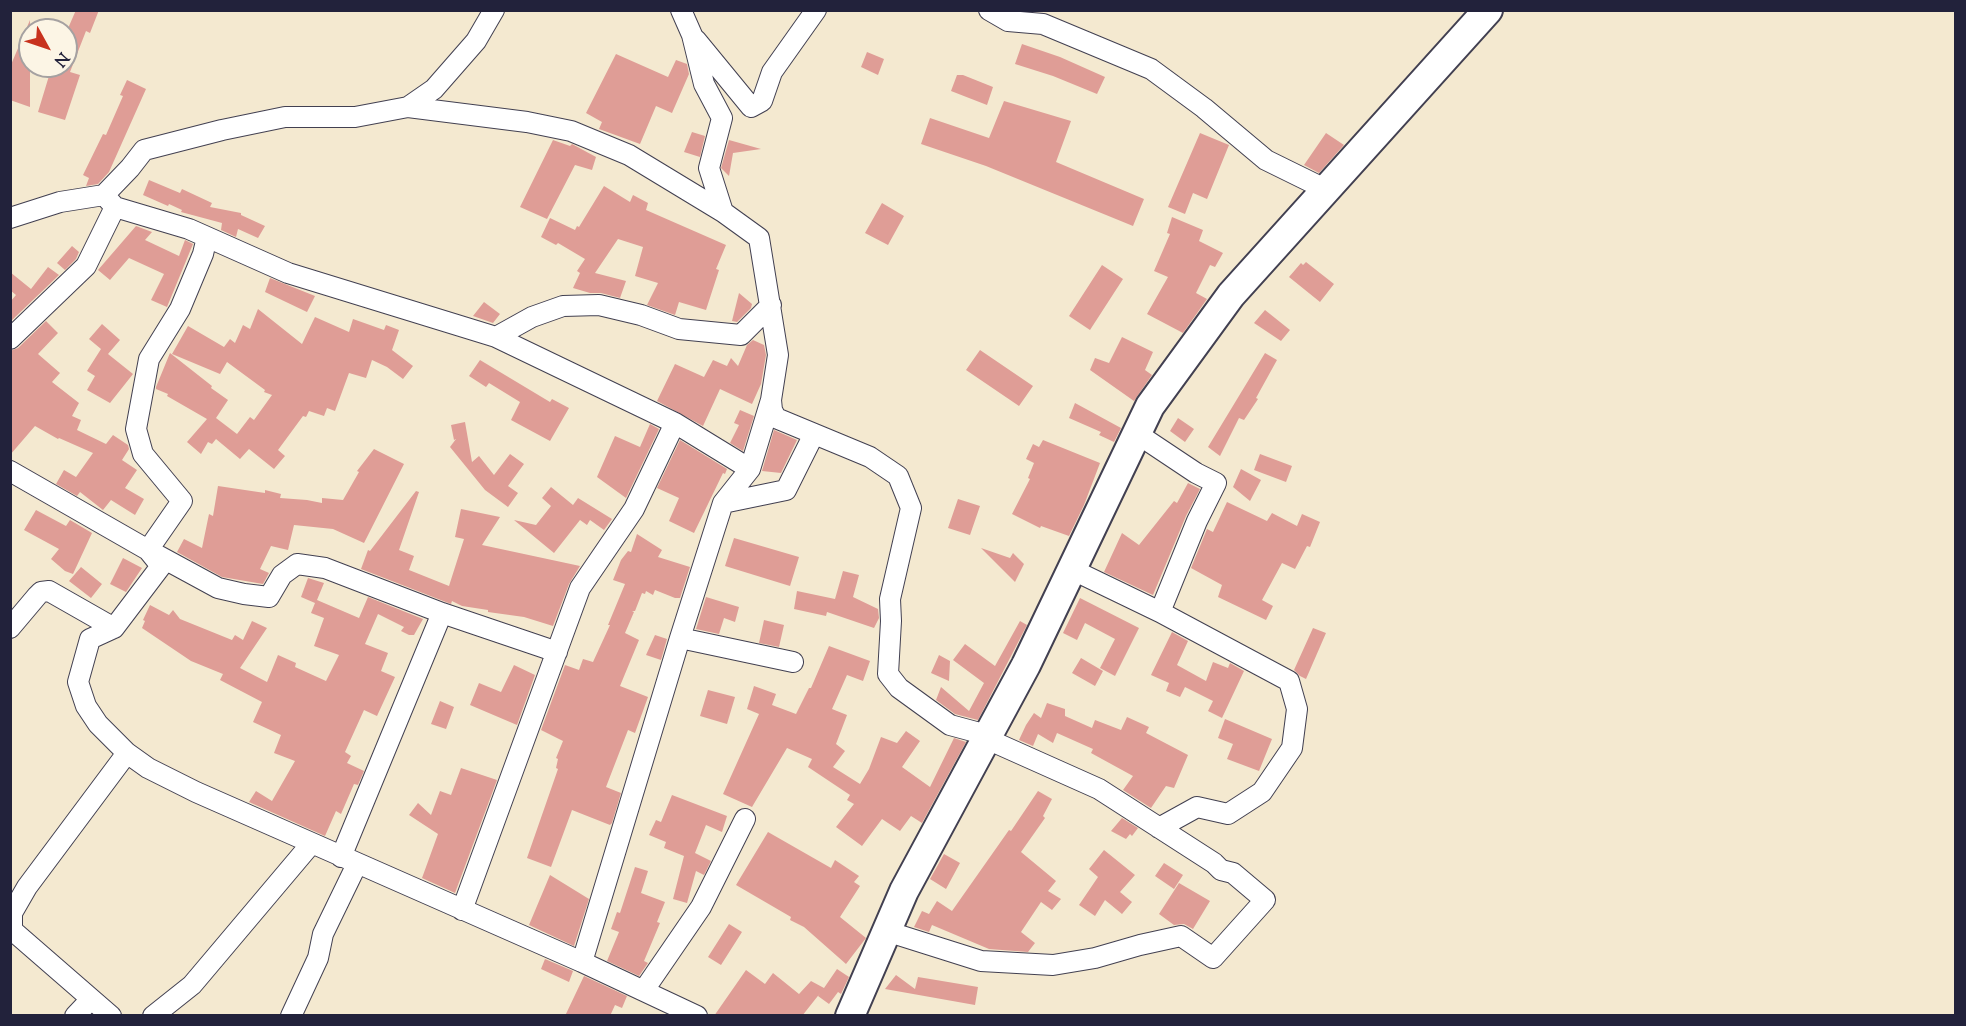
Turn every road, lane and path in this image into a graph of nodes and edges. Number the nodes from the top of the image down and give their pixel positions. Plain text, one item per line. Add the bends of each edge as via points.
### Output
1 (494, 10) edge
2 (681, 10) edge
3 (816, 10) edge
4 (989, 10) edge
5 (1488, 10) edge
6 (692, 35) junction
7 (408, 107) junction
8 (1326, 190) junction
9 (110, 201) junction
10 (723, 212) junction
11 (10, 218) edge
12 (207, 237) junction
13 (771, 305) junction
14 (496, 337) junction
15 (10, 339) edge
16 (771, 400) junction
17 (675, 423) junction
18 (1136, 433) junction
19 (814, 434) junction
20 (750, 469) junction
21 (10, 471) edge
22 (723, 503) junction
23 (148, 550) junction
24 (1071, 569) junction
25 (1160, 612) junction
26 (442, 613) junction
27 (10, 628) edge
28 (114, 628) junction
29 (680, 638) junction
30 (557, 652) junction
31 (792, 662) dead end
32 (987, 739) junction
33 (127, 753) junction
34 (745, 819) dead end
35 (1159, 828) junction
36 (311, 844) junction
37 (349, 861) junction
38 (462, 910) junction
39 (886, 931) junction
40 (582, 962) junction
41 (644, 990) junction
42 (91, 999) junction
43 (75, 1016) edge
44 (111, 1016) edge
45 (153, 1016) edge
46 (291, 1016) edge
47 (697, 1016) edge
48 (850, 1016) edge

1 - 7 street via 476,41 434,89
2 - 6 street
3 - 6 street via 772,72 762,101 751,107
4 - 8 street via 1008,21 1043,24 1151,69 1266,160
5 - 8 street
6 - 10 street via 704,84 722,118 709,168
7 - 9 street via 355,117 285,117 144,150
7 - 10 street via 571,131 629,155
8 - 18 street via 1231,295 1150,406
9 - 11 street via 60,202
9 - 12 street
9 - 15 street via 86,266
10 - 13 street via 759,238
12 - 14 street via 288,273
12 - 23 street via 180,309 149,359 136,429 143,454 182,501
13 - 14 street via 741,335 679,329 641,315 581,305 563,306 532,317
13 - 16 street via 778,355
14 - 17 street
16 - 19 street via 776,418
16 - 20 street
17 - 20 street
17 - 30 street via 634,508 580,588
18 - 24 street
18 - 25 street via 1216,483
19 - 22 street via 786,490
19 - 32 street via 870,457 898,476 911,508 890,599 888,674 898,688 950,725
20 - 22 street
21 - 23 street
22 - 29 street
23 - 26 street via 218,588 244,594 269,597 282,575 297,564 325,568
23 - 28 street via 161,566
24 - 25 street
24 - 32 street
25 - 35 street via 1289,681 1297,709 1292,748 1262,792 1228,814 1197,807
26 - 30 street
26 - 37 street
27 - 28 street via 36,596 49,591
28 - 33 street via 90,639 78,682 86,706 98,724
29 - 31 street
29 - 40 street
30 - 38 street
32 - 35 street via 1099,789
32 - 39 street
33 - 36 street via 196,792
33 - 42 street via 12,913 12,930
34 - 41 street via 701,907
35 - 39 street via 1221,870 1233,873 1264,900 1213,958 1181,936 1053,965 981,961
36 - 37 street
36 - 45 street via 192,985
37 - 38 street
37 - 46 street via 318,958
38 - 40 street
39 - 48 street
40 - 41 street
41 - 47 street
42 - 43 street
42 - 44 street

